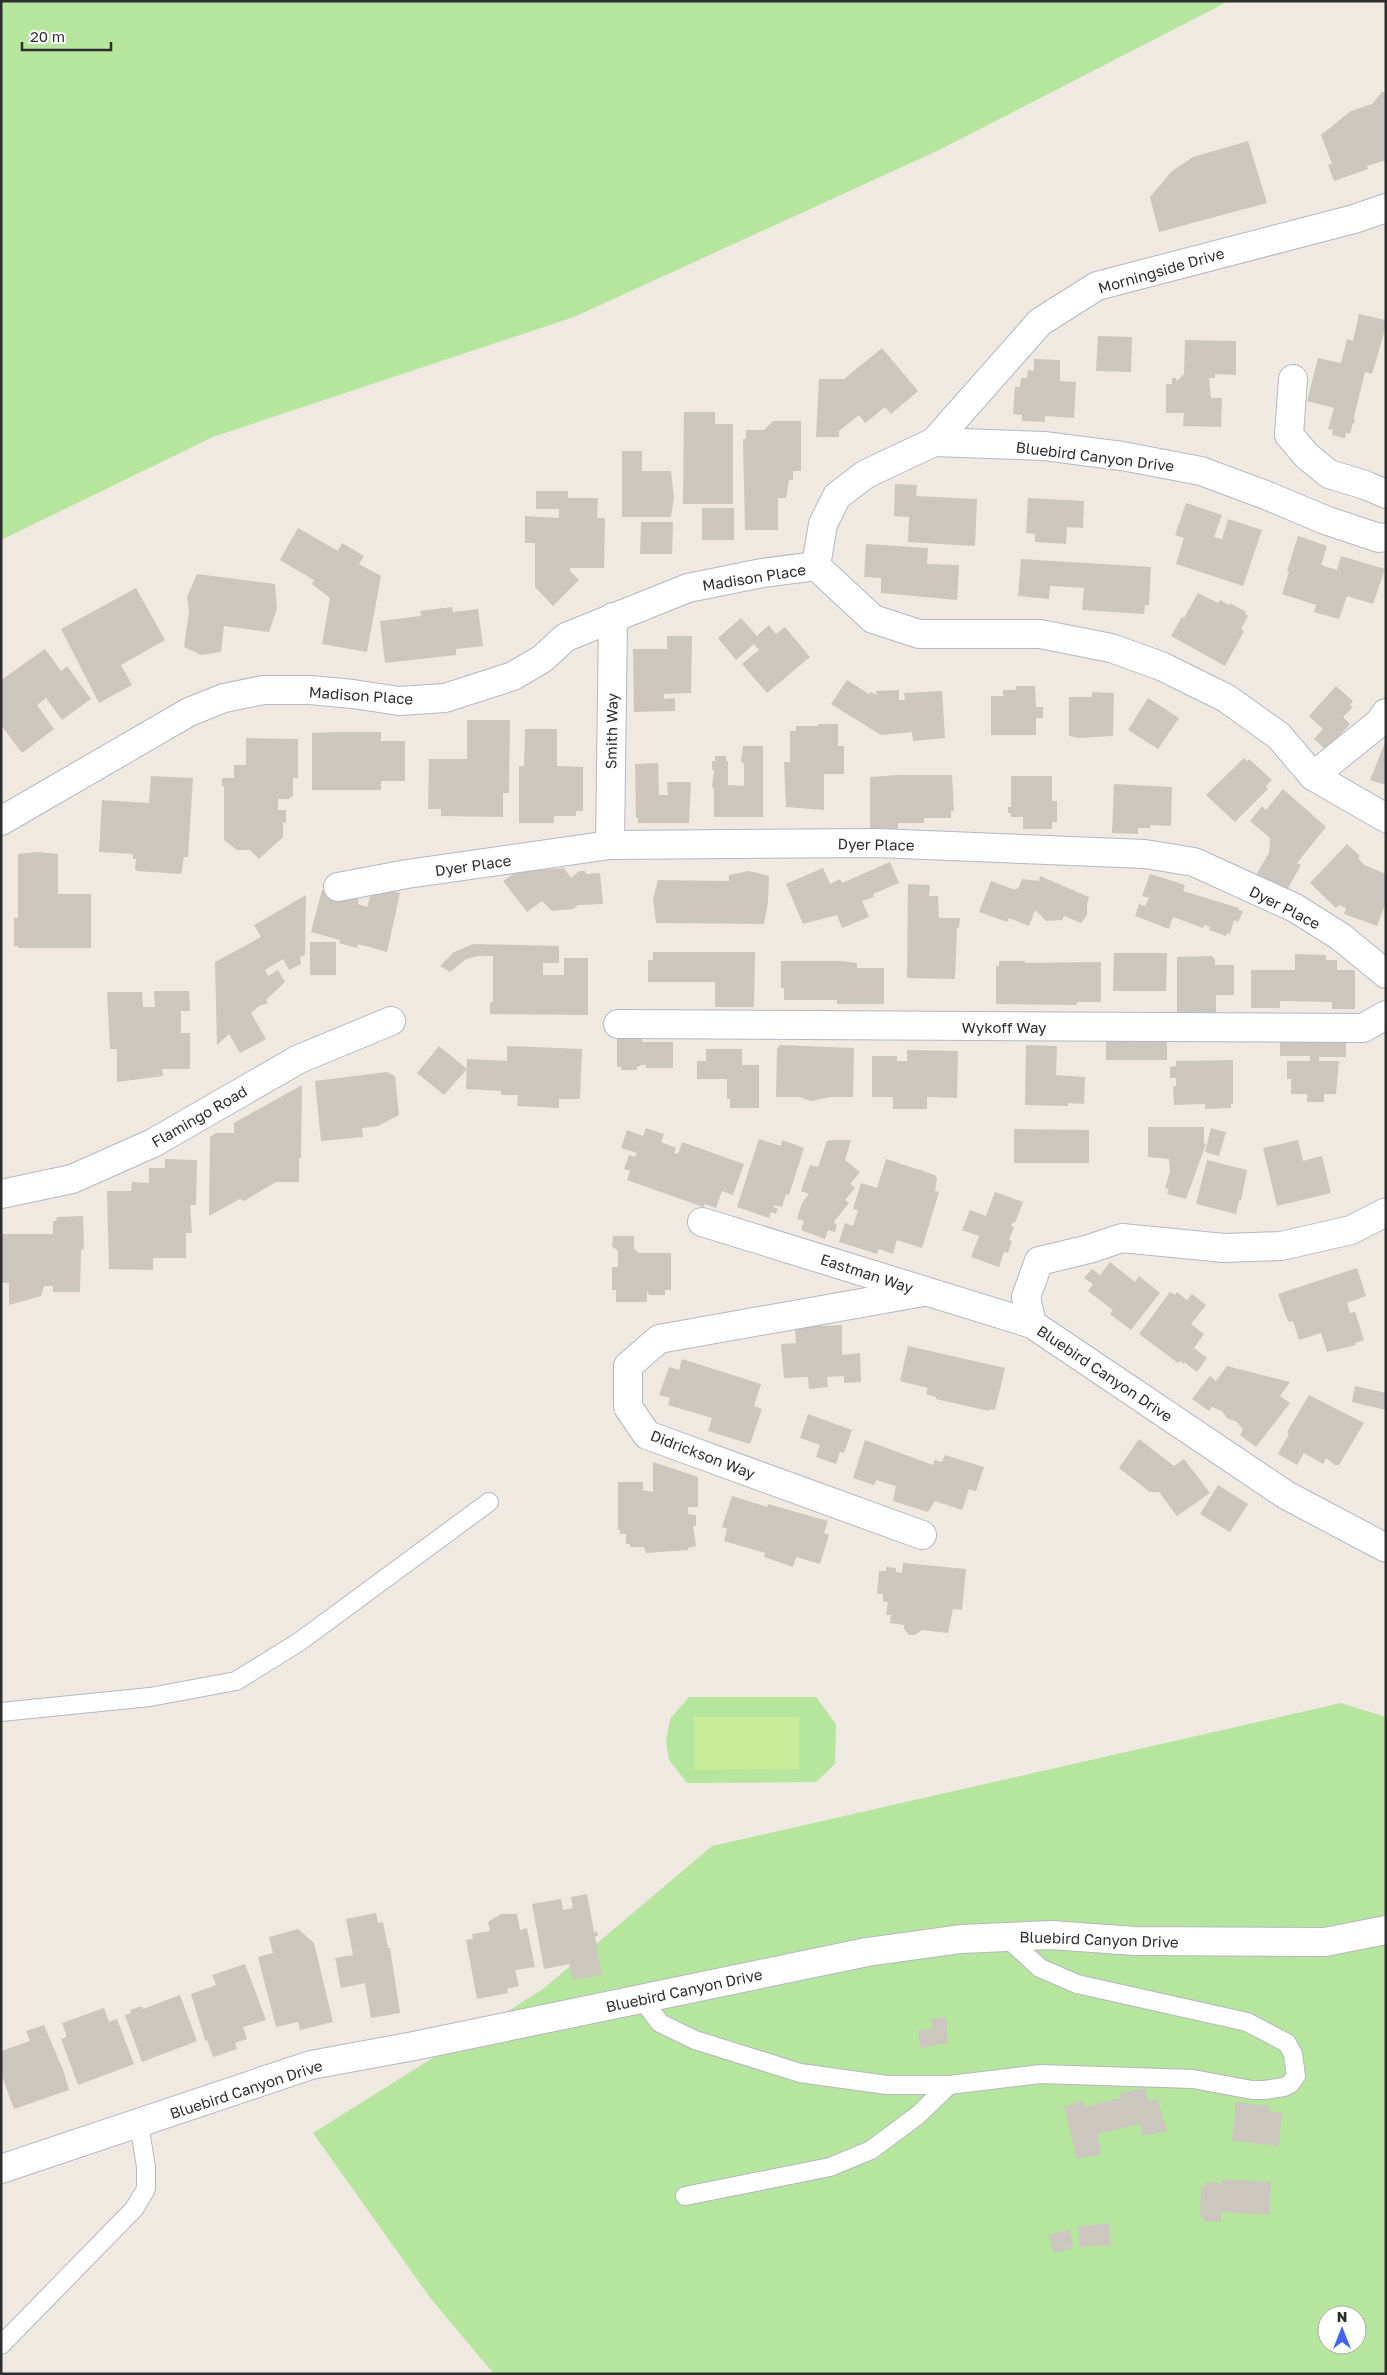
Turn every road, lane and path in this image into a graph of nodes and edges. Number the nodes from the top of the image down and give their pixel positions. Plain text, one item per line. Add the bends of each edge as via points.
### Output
1 (1386, 208) edge
2 (1293, 379) dead end
3 (934, 442) junction
4 (1386, 494) edge
5 (1386, 537) edge
6 (816, 566) junction
7 (613, 618) junction
8 (1386, 713) edge
9 (1313, 776) junction
10 (1386, 818) edge
11 (1, 821) edge
12 (610, 845) junction
13 (338, 887) dead end
14 (1386, 974) edge
15 (1386, 1015) edge
16 (391, 1021) dead end
17 (618, 1024) dead end
18 (1, 1194) edge
19 (1386, 1212) edge
20 (702, 1222) dead end
21 (923, 1292) junction
22 (1032, 1324) junction
23 (489, 1502) dead end
24 (922, 1535) dead end
25 (1386, 1548) edge
26 (1, 1712) edge
27 (1386, 1930) edge
28 (1006, 1937) junction
29 (642, 1999) junction
30 (949, 2084) junction
31 (138, 2124) junction
32 (1, 2169) edge
33 (685, 2196) dead end
34 (1, 2345) edge

1 - 3 street, Morningside Drive via 1097,286 1040,322
2 - 4 street via 1290,435 1307,456 1329,474
3 - 5 street, Bluebird Canyon Drive via 1044,446 1201,471 1325,520 1379,538
3 - 6 street, Bluebird Canyon Drive via 866,474 837,496 823,524
6 - 7 street, Madison Place via 688,588
6 - 9 street via 873,620 919,634 1040,634 1111,648 1161,666 1226,698 1279,736
7 - 11 street, Madison Place via 566,637 542,659 513,676 445,698 399,701 318,691 264,690 224,698 189,712
7 - 12 street, Smith Way
8 - 9 street
9 - 10 street
12 - 13 street, Dyer Place
12 - 14 street, Dyer Place via 876,843 1145,854 1194,862 1295,908 1341,937
15 - 17 street, Wykoff Way via 1363,1028
16 - 18 street, Flamingo Road via 299,1059 153,1143 72,1179
19 - 22 street, Bluebird Canyon Drive via 1351,1230 1281,1246 1224,1248 1122,1238 1039,1261 1026,1297
20 - 21 street, Eastman Way
21 - 22 street, Eastman Way
21 - 24 street, Didrickson Way via 659,1339 628,1366 628,1407 647,1435
22 - 25 street, Bluebird Canyon Drive via 1286,1495
23 - 26 lane via 299,1642 236,1681 150,1697
27 - 28 street, Bluebird Canyon Drive via 1325,1942 1135,1941 1051,1935
28 - 29 street, Bluebird Canyon Drive via 961,1939 867,1952
28 - 30 lane via 1040,1968 1076,1984 1247,2022 1287,2043 1293,2054 1296,2076 1284,2087 1265,2090 1193,2079 1041,2074
29 - 30 lane via 660,2023 695,2040 800,2073 887,2084
29 - 31 street, Bluebird Canyon Drive via 311,2065
30 - 33 lane via 918,2115 871,2150 830,2167
31 - 32 street, Bluebird Canyon Drive
31 - 34 lane via 146,2167 146,2189 134,2209

